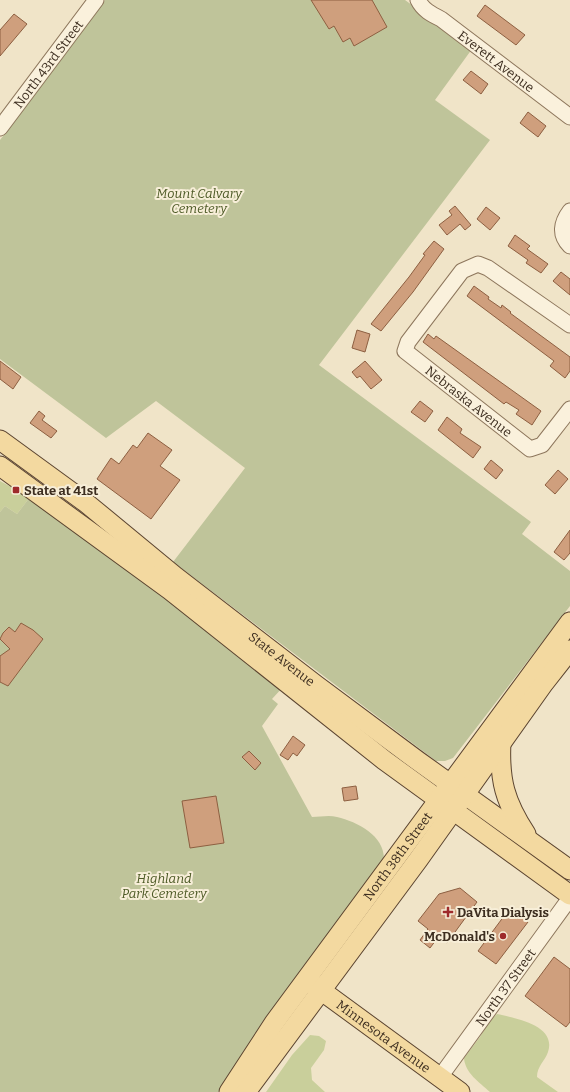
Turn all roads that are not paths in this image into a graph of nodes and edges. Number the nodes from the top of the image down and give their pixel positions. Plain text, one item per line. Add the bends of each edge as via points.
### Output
1 (96, 0) edge
2 (420, 3) edge
3 (570, 117) edge
4 (0, 128) edge
5 (570, 211) edge
6 (570, 246) edge
7 (570, 325) edge
8 (570, 409) edge
9 (0, 440) edge
10 (0, 466) edge
11 (570, 622) edge
12 (570, 650) edge
13 (501, 742) junction
14 (457, 789) junction
15 (446, 805) junction
16 (531, 842) junction
17 (570, 870) edge
18 (570, 897) edge
19 (314, 985) junction
20 (440, 1077) junction
21 (229, 1092) edge
22 (246, 1092) edge
23 (460, 1092) edge

1 - 4 street, North 43rd Street
2 - 3 street, Everett Avenue
5 - 6 street via 562,224 564,240
7 - 8 street, Nebraska Avenue via 488,268 478,264 462,271 408,342 405,351 530,449 545,441
9 - 14 main road, State Avenue via 85,502 194,591 316,685
10 - 15 main road, State Avenue via 245,647 384,760
11 - 14 main road, North 38th Street
12 - 13 main road, North 38th Street
13 - 14 main road, North 38th Street
13 - 16 main road via 500,764 504,791 516,819
14 - 15 main road, North 38th Street
14 - 16 main road, State Avenue
15 - 18 main road, State Avenue
15 - 19 main road, North 38th Street
16 - 17 main road, State Avenue
18 - 20 street, North 37 Street
19 - 20 main road, Minnesota Avenue
19 - 21 main road, North 38th Street via 274,1023
19 - 22 main road, North 38th Street
20 - 23 main road, Minnesota Avenue

